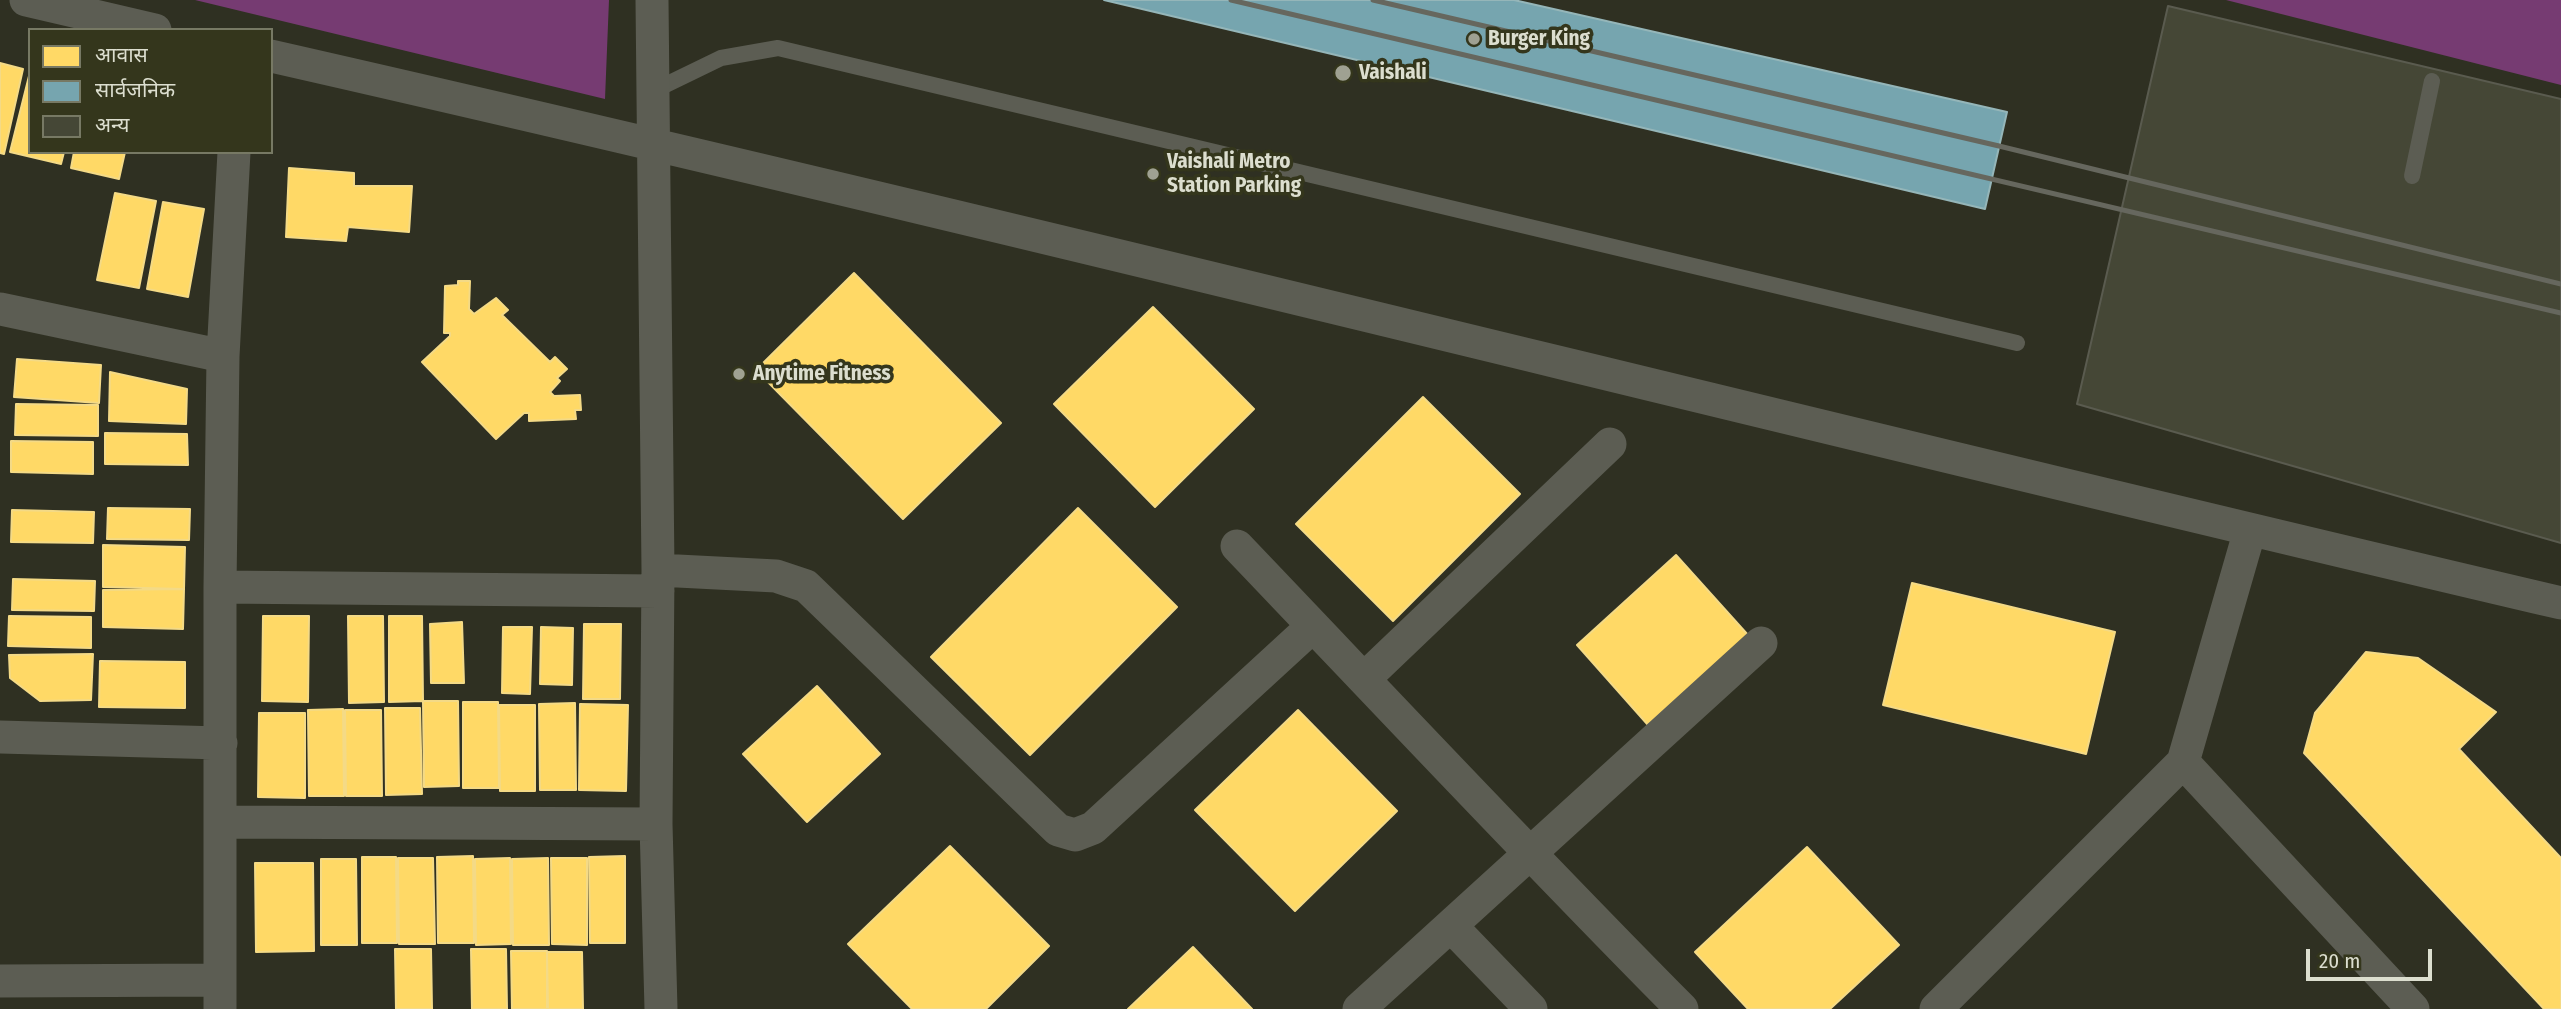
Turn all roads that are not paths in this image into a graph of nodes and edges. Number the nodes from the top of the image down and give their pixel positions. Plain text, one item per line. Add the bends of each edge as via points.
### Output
1 (26, 0) edge
2 (652, 0) edge
3 (146, 28) edge
4 (273, 56) edge
5 (2432, 81) dead end
6 (653, 91) junction
7 (653, 144) junction
8 (234, 154) edge
9 (2412, 176) dead end
10 (0, 309) edge
11 (2017, 343) dead end
12 (223, 356) junction
13 (1610, 444) dead end
14 (2250, 530) junction
15 (1237, 546) dead end
16 (658, 580) junction
17 (220, 587) junction
18 (2561, 603) edge
19 (1313, 626) junction
20 (1761, 643) dead end
21 (1364, 678) junction
22 (0, 737) edge
23 (221, 743) junction
24 (2183, 762) junction
25 (221, 822) junction
26 (656, 824) junction
27 (1530, 855) junction
28 (1451, 926) junction
29 (0, 981) edge
30 (220, 994) edge
31 (661, 1009) edge
32 (1359, 1009) edge
33 (1531, 1009) edge
34 (1682, 1009) edge
35 (1936, 1009) edge
36 (2413, 1009) edge

1 - 3 street
2 - 6 street
4 - 7 street
5 - 9 lane
6 - 7 street
6 - 11 lane via 722,58 778,48
7 - 14 street
7 - 16 street
8 - 12 street
10 - 12 street
12 - 17 street
13 - 21 street
14 - 18 street
14 - 24 street
15 - 19 street
16 - 17 street
16 - 19 street via 776,576 806,586 1058,831 1075,835 1093,828
16 - 26 street
17 - 23 street
19 - 21 street
20 - 27 street
21 - 27 street
22 - 23 street
23 - 25 street
24 - 35 street
24 - 36 street
25 - 26 street
25 - 30 street
26 - 31 street
27 - 28 street
27 - 34 street
28 - 32 street
28 - 33 street
29 - 30 street

